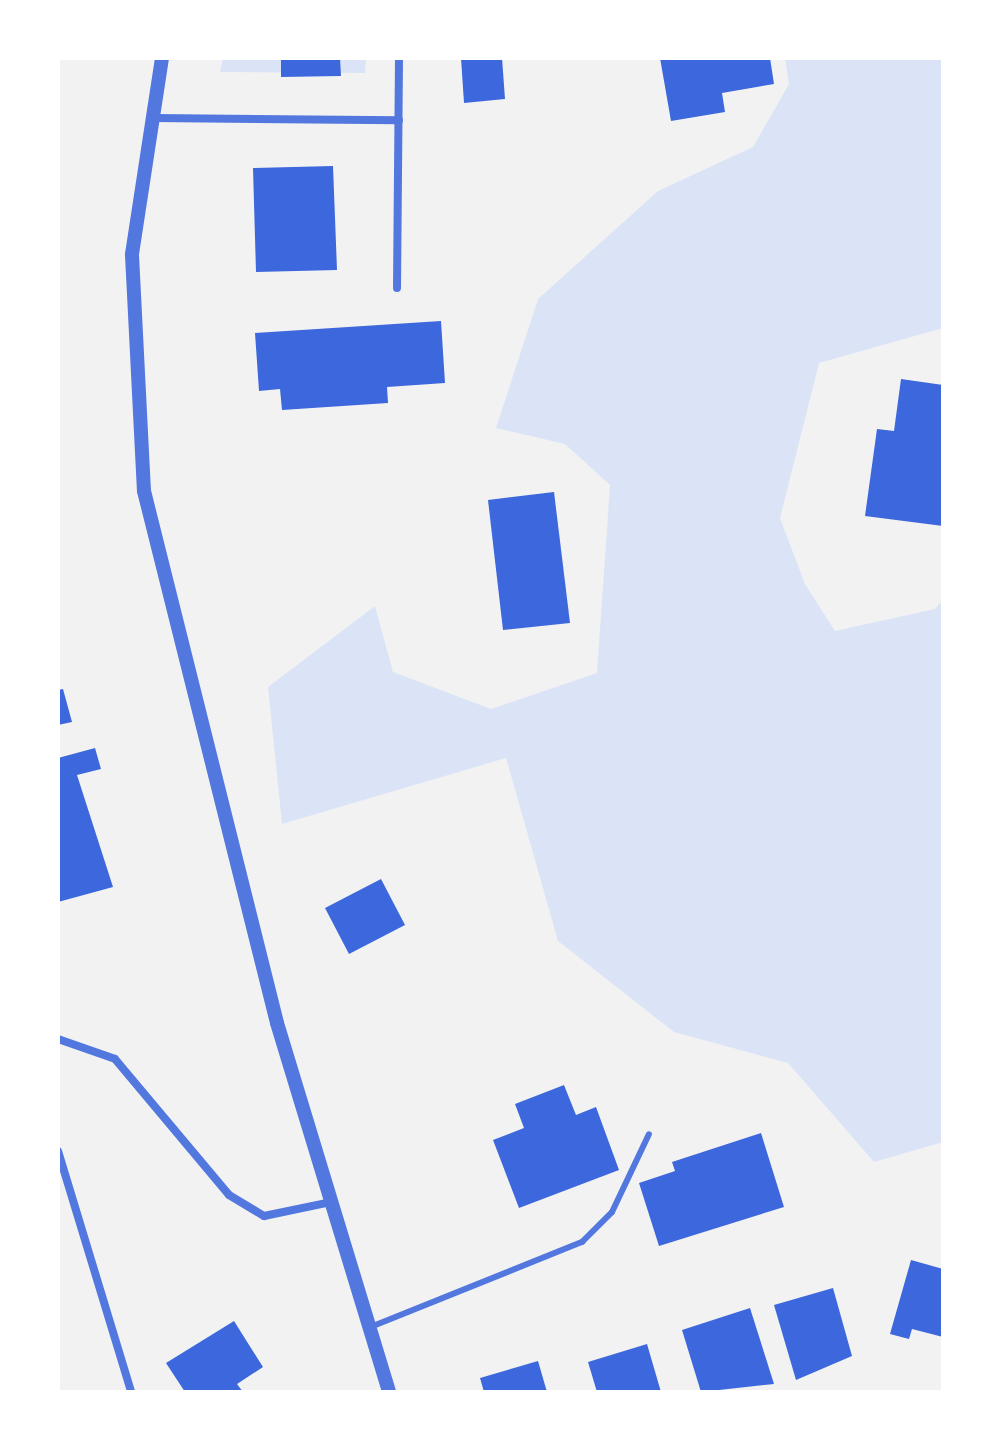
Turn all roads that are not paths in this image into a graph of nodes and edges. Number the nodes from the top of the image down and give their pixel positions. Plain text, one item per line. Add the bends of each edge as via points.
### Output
1 (162, 58) edge
2 (399, 58) edge
3 (153, 118) junction
4 (399, 120) junction
5 (397, 288) dead end
6 (58, 1039) edge
7 (649, 1134) dead end
8 (58, 1151) edge
9 (331, 1202) junction
10 (368, 1328) junction
11 (131, 1392) edge
12 (389, 1392) edge

1 - 3 street
2 - 4 street
3 - 4 street
3 - 9 street via 132,255 144,491 277,1023
4 - 5 street
6 - 9 street via 115,1059 229,1195 264,1216
7 - 10 lane via 612,1212 582,1242
8 - 11 street
9 - 10 street
10 - 12 street

